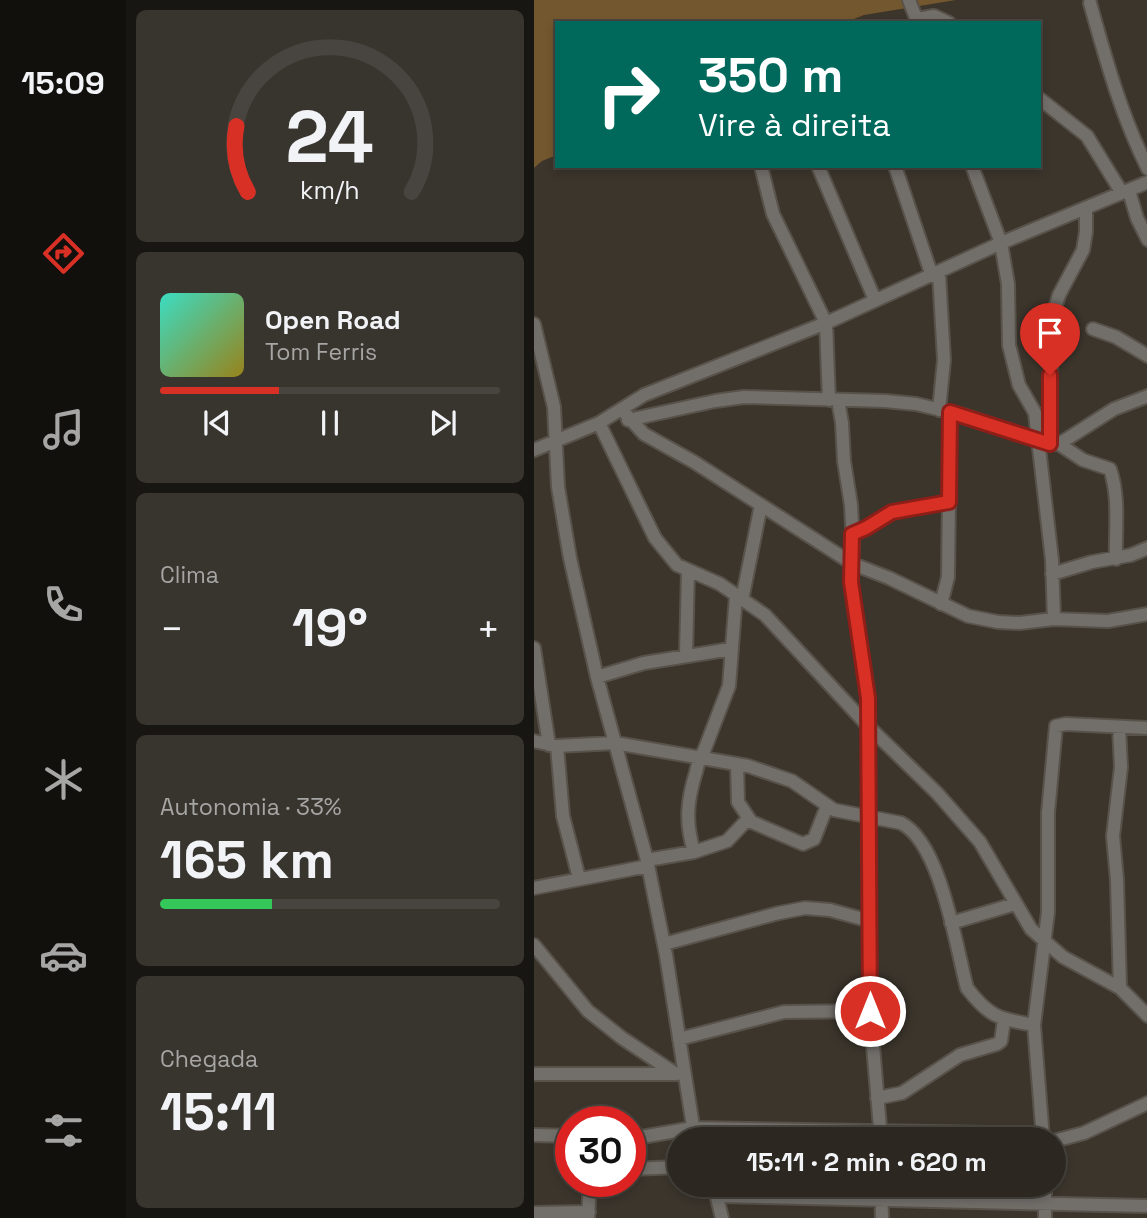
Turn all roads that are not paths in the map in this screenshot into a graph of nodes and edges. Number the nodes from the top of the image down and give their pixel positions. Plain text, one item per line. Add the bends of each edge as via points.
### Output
1 (909, 0) edge
2 (1090, 3) dead end
3 (917, 21) edge
4 (945, 21) edge
5 (1041, 100) edge
6 (762, 168) edge
7 (819, 168) edge
8 (896, 168) edge
9 (973, 168) edge
10 (1147, 169) edge
11 (1147, 182) edge
12 (1125, 192) junction
13 (1086, 209) junction
14 (1147, 240) edge
15 (1001, 243) junction
16 (935, 274) junction
17 (875, 300) junction
18 (826, 323) junction
19 (534, 324) edge
20 (1093, 329) dead end
21 (1147, 356) edge
22 (541, 384) edge
23 (1147, 397) edge
24 (833, 400) junction
25 (945, 411) junction
26 (625, 415) junction
27 (599, 423) junction
28 (554, 441) junction
29 (1049, 443) junction
30 (534, 450) edge
31 (949, 502) junction
32 (761, 505) junction
33 (852, 534) junction
34 (1147, 548) edge
35 (1116, 559) junction
36 (852, 564) junction
37 (688, 571) junction
38 (1052, 573) junction
39 (739, 598) junction
40 (941, 604) junction
41 (1147, 614) edge
42 (1054, 619) junction
43 (534, 648) edge
44 (731, 649) junction
45 (686, 655) junction
46 (535, 666) edge
47 (597, 677) junction
48 (869, 727) junction
49 (1119, 727) junction
50 (1147, 728) edge
51 (615, 743) junction
52 (543, 744) edge
53 (700, 756) junction
54 (737, 764) junction
55 (827, 806) junction
56 (868, 817) junction
57 (750, 820) junction
58 (694, 852) junction
59 (647, 863) junction
60 (579, 878) junction
61 (534, 888) edge
62 (1015, 904) junction
63 (870, 921) junction
64 (951, 923) junction
65 (1044, 940) junction
66 (664, 944) junction
67 (534, 945) edge
68 (1120, 988) junction
69 (870, 1011) junction
70 (1147, 1016) edge
71 (1004, 1020) junction
72 (1034, 1025) junction
73 (679, 1039) junction
74 (534, 1074) edge
75 (680, 1074) junction
76 (876, 1098) junction
77 (1147, 1102) edge
78 (692, 1127) edge
79 (880, 1127) edge
80 (1045, 1127) edge
81 (534, 1135) edge
82 (1066, 1135) edge
83 (555, 1136) edge
84 (667, 1136) edge
85 (646, 1138) edge
86 (667, 1167) edge
87 (646, 1168) edge
88 (590, 1197) edge
89 (718, 1197) edge
90 (844, 1197) edge
91 (1045, 1197) edge
92 (881, 1199) junction
93 (1045, 1202) junction
94 (1147, 1206) edge
95 (534, 1213) edge
96 (589, 1215) edge
97 (722, 1218) edge
98 (882, 1218) edge
99 (1044, 1218) edge

1 - 3 street
2 - 10 street via 1129,132
3 - 4 street via 934,16
5 - 12 street via 1086,136
6 - 18 street via 773,214
7 - 17 street
8 - 16 street
9 - 15 street
11 - 12 street
12 - 13 street
12 - 14 street
13 - 15 street
13 - 29 street via 1083,250 1051,321
15 - 16 street
15 - 29 street via 1008,284 1009,345 1019,385
16 - 17 street
16 - 25 street via 944,349
17 - 18 street
18 - 24 street
18 - 26 street via 644,395
19 - 22 street
20 - 21 street
22 - 28 street via 556,421
23 - 29 street
24 - 25 street via 916,404
24 - 26 street via 744,397
24 - 33 street
25 - 29 street
25 - 31 street
26 - 27 street
26 - 32 street via 644,434
27 - 28 street
27 - 37 street via 655,538 677,565
28 - 30 street
28 - 47 street via 570,558
29 - 35 street via 1110,469 1116,486
29 - 38 street
31 - 33 street via 892,512
31 - 40 street via 948,577
32 - 36 street
32 - 39 street
33 - 36 street
34 - 35 street
35 - 38 street
36 - 40 street
36 - 48 street
37 - 39 street
37 - 45 street
38 - 42 street
39 - 44 street
39 - 48 street via 765,615
40 - 42 street via 998,622
41 - 42 street via 1108,621
43 - 46 street
44 - 45 street
44 - 53 street via 729,687
45 - 47 street
46 - 52 street
47 - 51 street
48 - 56 street
48 - 62 street via 980,842
49 - 50 street
49 - 65 street via 1056,726
49 - 68 street via 1121,767 1113,836
51 - 52 street
51 - 53 street
51 - 59 street
52 - 60 street
53 - 54 street
53 - 58 street via 688,795
54 - 55 street via 792,781
54 - 57 street via 738,803
55 - 56 street
55 - 57 street via 813,839 803,844
56 - 63 street
56 - 64 street via 901,823 915,835 936,871
57 - 58 street via 727,841
58 - 59 street
59 - 60 street
59 - 66 street
60 - 61 street
62 - 64 street
62 - 65 street
63 - 66 street via 805,908
63 - 69 street
64 - 71 street via 967,988
65 - 68 street via 1063,957
65 - 72 street
66 - 73 street
67 - 75 street via 588,1011
68 - 70 street
69 - 73 street via 784,1012
69 - 76 street
71 - 72 street
71 - 76 street via 997,1044 960,1055 902,1093
72 - 80 street
73 - 75 street
74 - 75 street
75 - 78 street
76 - 79 street
77 - 82 street via 1084,1133
81 - 83 street
84 - 85 street
86 - 87 street
88 - 96 street
89 - 97 street
90 - 92 street
91 - 93 street
92 - 93 street
92 - 98 street
93 - 94 street
93 - 99 street
95 - 96 street

